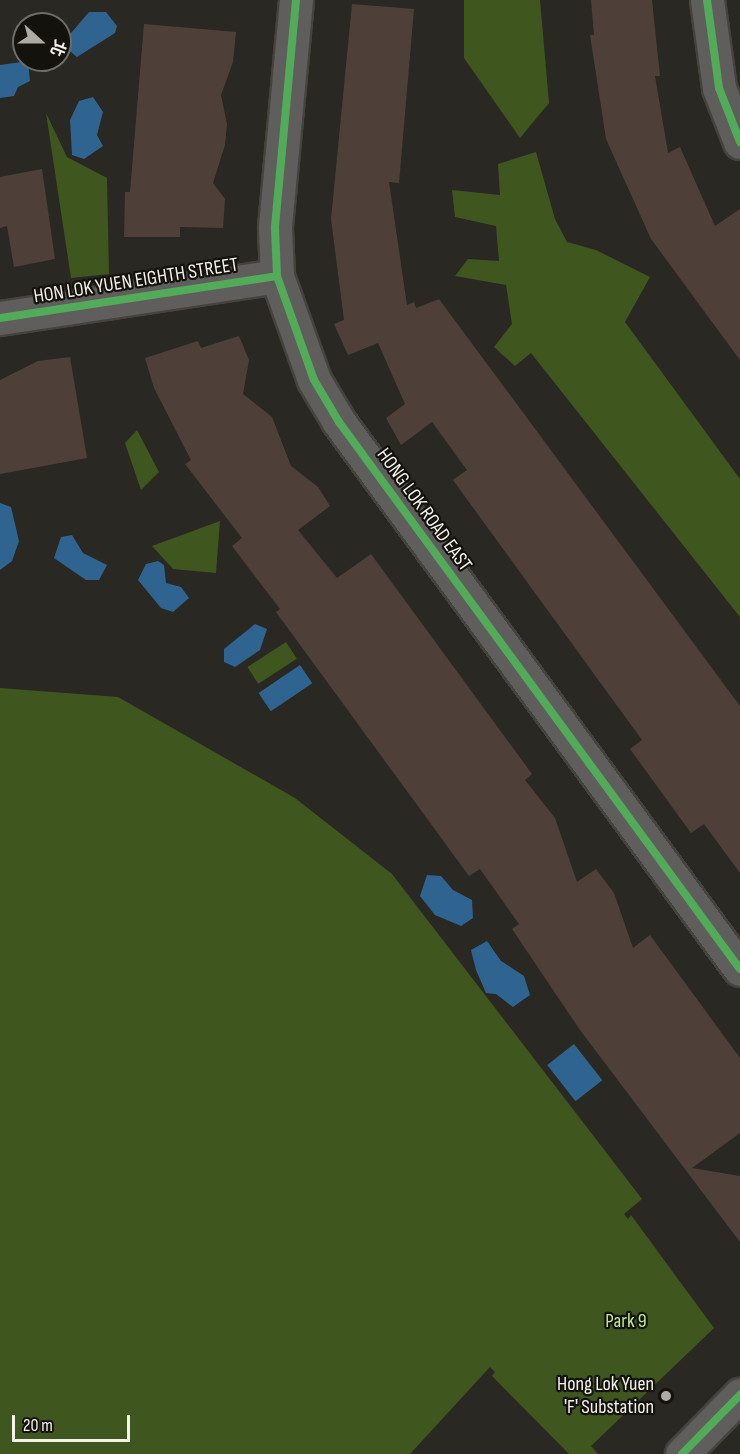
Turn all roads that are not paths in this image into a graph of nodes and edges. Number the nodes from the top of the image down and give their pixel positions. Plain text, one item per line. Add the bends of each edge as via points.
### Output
1 (296, 0) edge
2 (707, 0) edge
3 (740, 142) edge
4 (277, 276) junction
5 (0, 318) edge
6 (740, 969) edge
7 (740, 1395) edge
8 (682, 1454) edge

1 - 4 street, HONG LOK ROAD EAST via 277,183
2 - 3 street via 718,88
4 - 5 street, HON LOK YUEN EIGHTH STREET
4 - 6 street, HONG LOK ROAD EAST via 314,380 339,422
7 - 8 street

